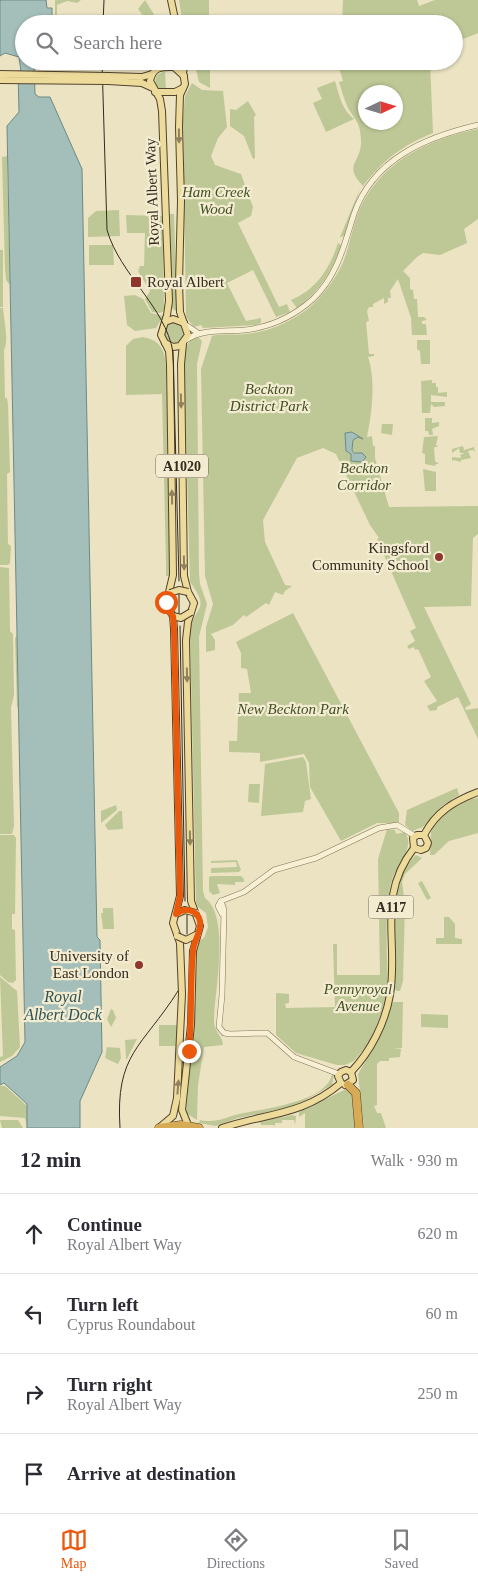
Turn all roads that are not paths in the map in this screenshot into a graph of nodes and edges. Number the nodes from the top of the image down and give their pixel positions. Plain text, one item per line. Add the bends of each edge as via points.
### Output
1 (171, 0) edge
2 (174, 15) edge
3 (157, 70) edge
4 (177, 70) edge
5 (183, 70) edge
6 (0, 74) edge
7 (152, 74) junction
8 (184, 76) junction
9 (108, 79) junction
10 (0, 80) edge
11 (183, 88) junction
12 (156, 91) junction
13 (478, 125) edge
14 (165, 322) junction
15 (185, 324) junction
16 (198, 333) junction
17 (185, 342) junction
18 (165, 343) junction
19 (188, 592) junction
20 (170, 593) junction
21 (191, 612) junction
22 (173, 616) junction
23 (478, 792) edge
24 (424, 835) junction
25 (415, 836) junction
26 (414, 848) junction
27 (177, 911) junction
28 (195, 911) junction
29 (198, 934) junction
30 (177, 936) junction
31 (351, 1072) junction
32 (340, 1074) junction
33 (344, 1084) junction
34 (188, 1125) junction
35 (359, 1125) edge
36 (159, 1128) edge
37 (199, 1128) edge
38 (222, 1128) edge

1 - 2 main road
3 - 7 main road
4 - 8 main road
5 - 8 main road
6 - 9 main road, bridge
7 - 9 main road
7 - 12 main road, A1020 via 150,80
8 - 11 main road, A1020
9 - 10 main road, bridge
9 - 12 main road via 142,83
11 - 12 main road via 175,92
11 -> 15 main road, Royal Albert Way / A1020 via 179,127 179,283 180,309
12 - 14 main road, Royal Albert Way / A1020 via 162,111 169,301
13 - 16 street via 411,148 382,169 360,200 332,275 319,293 301,308 281,320 255,328
14 - 15 main road via 173,319
14 - 18 main road, Royal Albert Way / A1020 via 161,331
15 - 16 street
15 - 17 main road, Royal Albert Way / A1020 via 188,335
16 - 17 street
17 - 18 main road via 173,347
17 -> 19 main road, Royal Albert Way / A1020 via 181,364 185,581
20 -> 18 main road, Royal Albert Way / A1020 via 170,364
19 - 20 main road, bridge
19 - 21 main road, Royal Albert Way via 194,603
20 - 22 main road, Royal Albert Way via 166,604
21 - 22 main road, bridge via 181,618
21 -> 28 main road, Royal Albert Way via 187,626 191,901
22 - 27 main road, Royal Albert Way via 180,896
23 - 24 main road, A117 via 439,813
24 - 25 main road
24 - 26 main road, A117 via 428,842 426,848
25 - 26 main road, A117
25 - 32 street via 397,825 379,828 316,858 274,870 244,892 221,901 218,906 222,914 222,995 218,1023 224,1033 267,1033 294,1057
26 - 31 main road, A117 via 401,866 393,889 391,983 386,1009 372,1043
27 - 28 main road, bridge
27 - 30 main road, Royal Albert Way via 173,925
28 - 29 main road, Royal Albert Way via 200,923
29 - 30 main road, bridge via 190,939
29 - 34 main road, bridge via 194,942 191,1025 182,1110
36 -> 30 main road, Royal Albert Way, bridge via 173,1116 177,1098 182,1015 180,943
31 - 32 main road via 346,1070
31 - 33 main road, A117 via 353,1080
32 - 33 main road
33 - 35 highway via 356,1093
33 - 38 main road via 281,1115 241,1121
34 - 36 highway
34 - 37 highway

